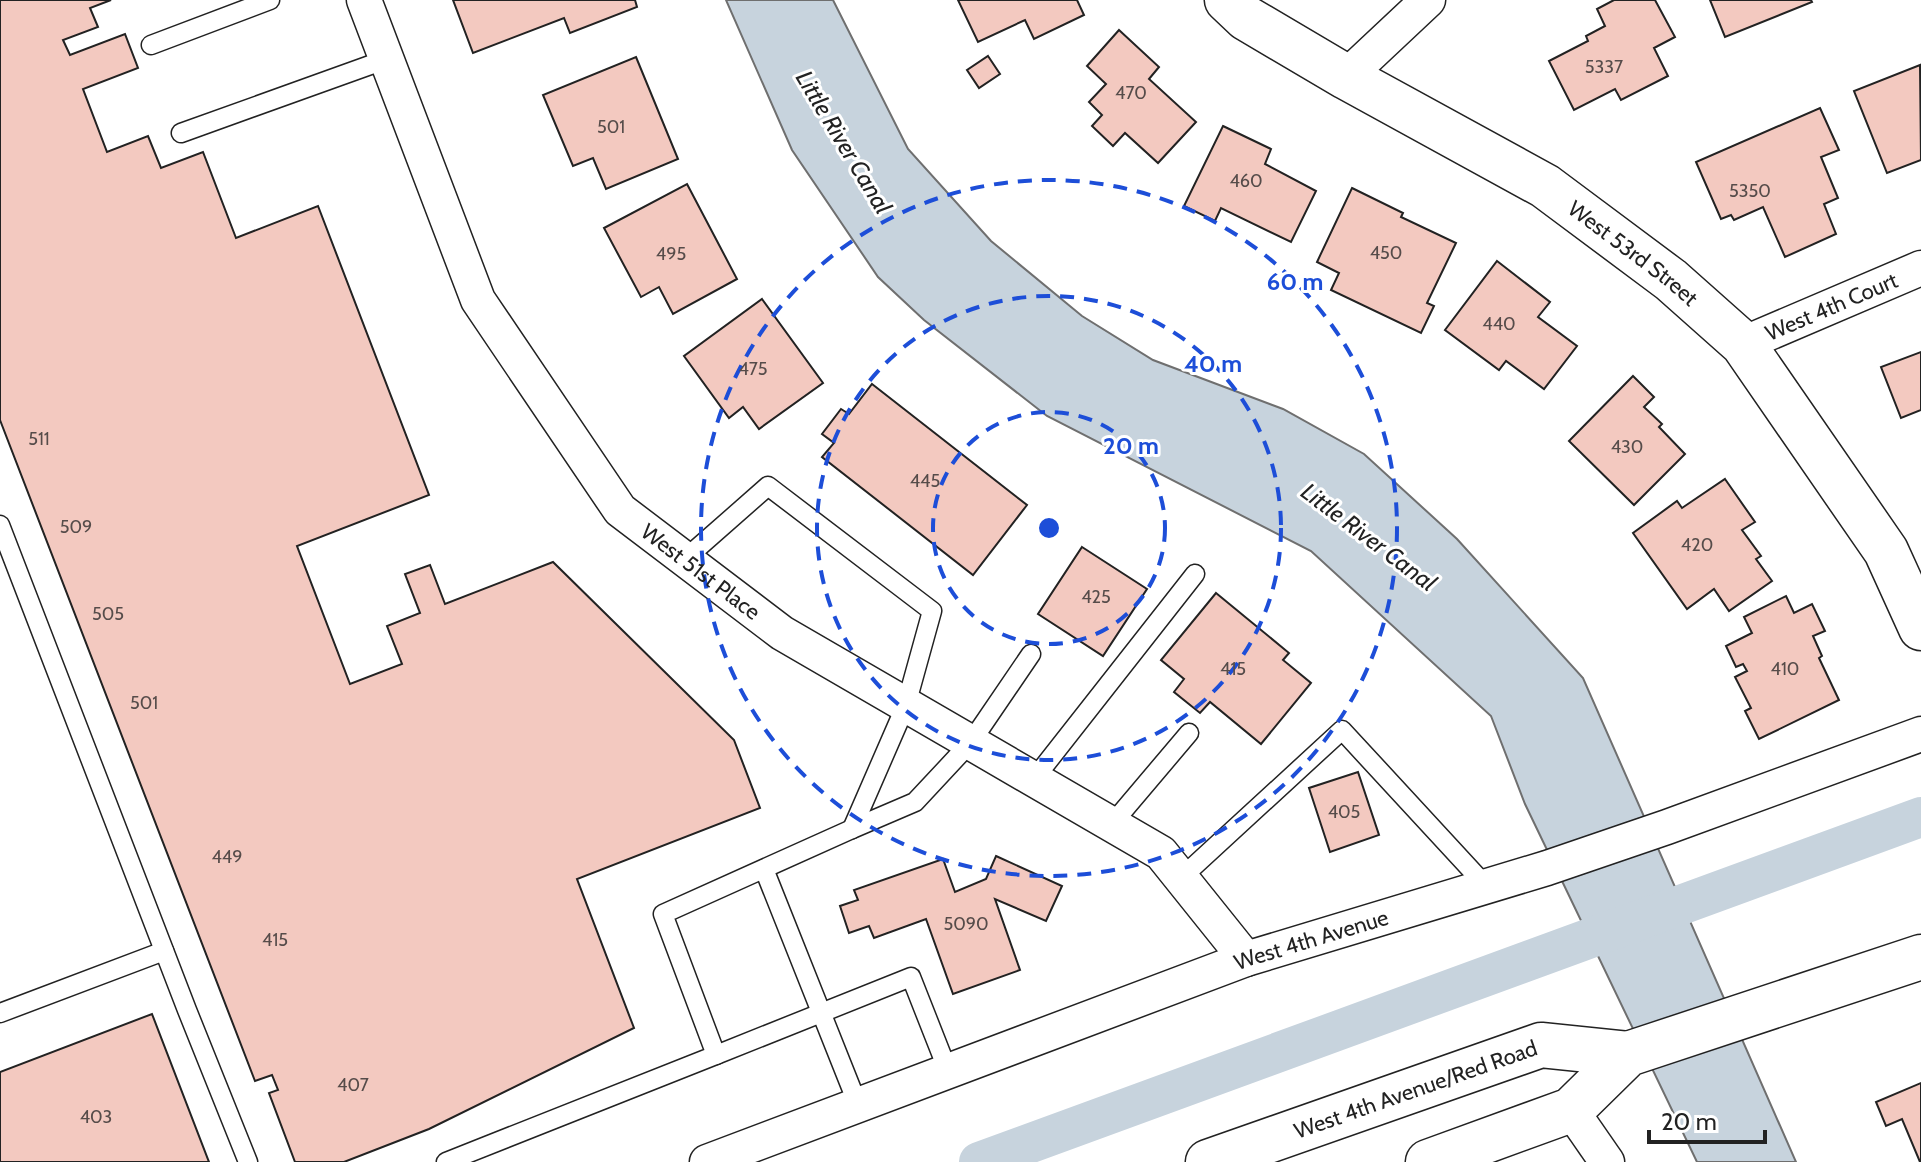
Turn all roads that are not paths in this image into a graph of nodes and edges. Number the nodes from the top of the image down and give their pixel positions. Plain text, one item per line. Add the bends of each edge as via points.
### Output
1 (270, 0) edge
2 (364, 0) edge
3 (1227, 0) edge
4 (1428, 0) edge
5 (151, 45) dead end
6 (387, 59) junction
7 (1346, 77) junction
8 (181, 133) dead end
9 (1921, 268) edge
10 (1743, 344) junction
11 (0, 525) edge
12 (685, 559) junction
13 (1195, 574) dead end
14 (1921, 628) edge
15 (1031, 654) dead end
16 (906, 705) junction
17 (1189, 733) dead end
18 (1921, 734) edge
19 (971, 742) junction
20 (1034, 779) junction
21 (1112, 824) junction
22 (852, 829) junction
23 (764, 869) junction
24 (1181, 878) junction
25 (1486, 886) junction
26 (164, 951) junction
27 (1921, 957) edge
28 (1246, 959) junction
29 (0, 1013) edge
30 (821, 1013) junction
31 (1628, 1054) junction
32 (716, 1055) junction
33 (948, 1071) junction
34 (858, 1105) junction
35 (1571, 1110) junction
36 (248, 1162) edge
37 (446, 1162) edge
38 (707, 1162) edge
39 (1208, 1162) edge
40 (1428, 1162) edge
41 (1607, 1162) edge

1 - 5 lane
2 - 6 street, West 51st Place
3 - 7 main road, West 53rd Street via 1246,18
4 - 7 street
6 - 8 lane
6 - 12 street, West 51st Place via 478,300 620,510
7 - 10 main road, West 53rd Street via 1545,186 1671,280
9 - 10 street, West 4th Court
10 - 14 main road, West 53rd Street via 1886,551
11 - 26 lane
12 - 16 street, West 51st Place via 782,633
12 - 16 lane via 768,486 932,611
13 - 20 lane
15 - 19 lane
16 - 19 street, West 51st Place
16 - 22 lane
17 - 21 lane
18 - 25 street, West 4th Avenue via 1667,827
19 - 20 street, West 51st Place
19 - 22 lane via 915,802
20 - 21 street, West 51st Place
21 - 24 street, West 51st Place via 1161,853
22 - 23 lane
23 - 30 lane
23 - 32 lane via 663,914
24 - 25 lane via 1342,730
24 - 28 street, West 51st Place
25 - 28 street, West 4th Avenue
26 - 29 lane
26 - 36 lane
27 - 31 main road, West 4th Avenue/Red Road
28 - 33 street, West 4th Avenue
30 - 32 lane
30 - 33 lane via 911,977
30 - 34 lane
31 - 35 main road, West 4th Avenue/Red Road
31 - 39 main road, West 4th Avenue/Red Road via 1541,1045
32 - 37 lane
33 - 34 street, West 4th Avenue
34 - 38 street, West 4th Avenue
35 - 40 main road, West 4th Avenue/Red Road
35 - 41 street

